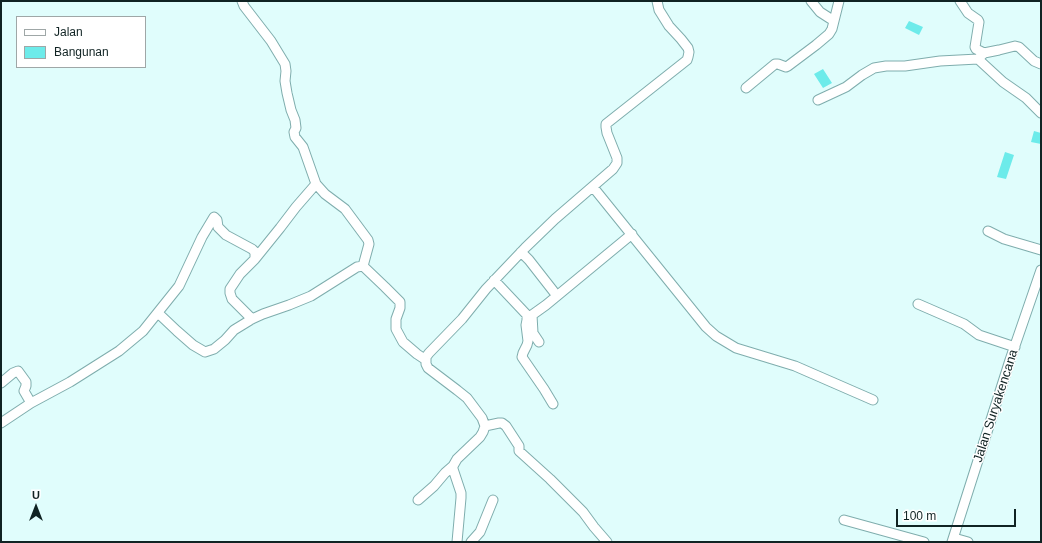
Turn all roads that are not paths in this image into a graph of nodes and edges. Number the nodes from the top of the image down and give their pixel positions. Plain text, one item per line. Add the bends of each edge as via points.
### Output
1 (242, 1) edge
2 (657, 1) edge
3 (811, 1) edge
4 (839, 1) edge
5 (960, 1) edge
6 (834, 21) junction
7 (981, 56) junction
8 (1041, 64) edge
9 (746, 88) dead end
10 (818, 100) dead end
11 (1041, 113) edge
12 (316, 184) junction
13 (593, 187) junction
14 (988, 231) dead end
15 (632, 234) junction
16 (1041, 250) edge
17 (525, 256) junction
18 (255, 259) junction
19 (363, 266) junction
20 (1041, 270) edge
21 (494, 280) junction
22 (554, 292) dead end
23 (918, 304) dead end
24 (158, 313) junction
25 (252, 320) junction
26 (539, 342) dead end
27 (1015, 347) junction
28 (426, 360) junction
29 (1, 383) edge
30 (873, 400) dead end
31 (31, 403) junction
32 (553, 404) dead end
33 (1, 423) edge
34 (485, 426) junction
35 (453, 466) junction
36 (418, 500) dead end
37 (493, 500) dead end
38 (844, 520) dead end
39 (953, 540) edge
40 (456, 542) edge
41 (471, 542) edge
42 (607, 542) edge
43 (924, 542) edge
44 (968, 542) edge

1 - 12 street via 285,64 286,93 295,120 295,137 303,147
2 - 13 street via 659,10 669,26 688,48 687,60 606,124 617,163
3 - 6 street via 820,12
4 - 6 street
5 - 7 street via 968,13 979,21 975,47
6 - 9 street via 832,29 816,45 786,67 778,64 772,66
7 - 8 street via 1015,46
7 - 10 street via 874,68 846,87
7 - 11 street via 1003,82 1026,98
12 - 18 street
12 - 19 street via 345,209 368,240
13 - 15 street
13 - 17 street via 555,219
14 - 16 street via 1004,239
15 - 26 street via 532,315 533,333
15 - 30 street via 716,336 736,348 795,366
17 - 21 street
17 - 22 street
18 - 24 street via 255,252 226,235 218,227 218,220 214,217 179,286
18 - 25 street via 230,289 232,299
19 - 25 street via 357,267 311,296
19 - 28 street via 400,302 396,329 403,342
20 - 27 street, Jalan Suryakencana
21 - 28 street via 462,319 429,353
21 - 32 street via 527,315 528,341 522,357
23 - 27 street via 964,324 979,335
24 - 25 street via 193,345 205,352 214,349 234,330
24 - 31 street via 143,331 119,351
27 - 39 street, Jalan Suryakencana
28 - 34 street via 428,368 467,398
29 - 31 street via 18,371 26,382 24,392
31 - 33 street
34 - 35 street via 480,437
34 - 42 street via 499,423 506,426 519,446 519,451 583,512
35 - 36 street
35 - 40 street via 461,492
37 - 41 street via 480,532
38 - 43 street
39 - 44 street

